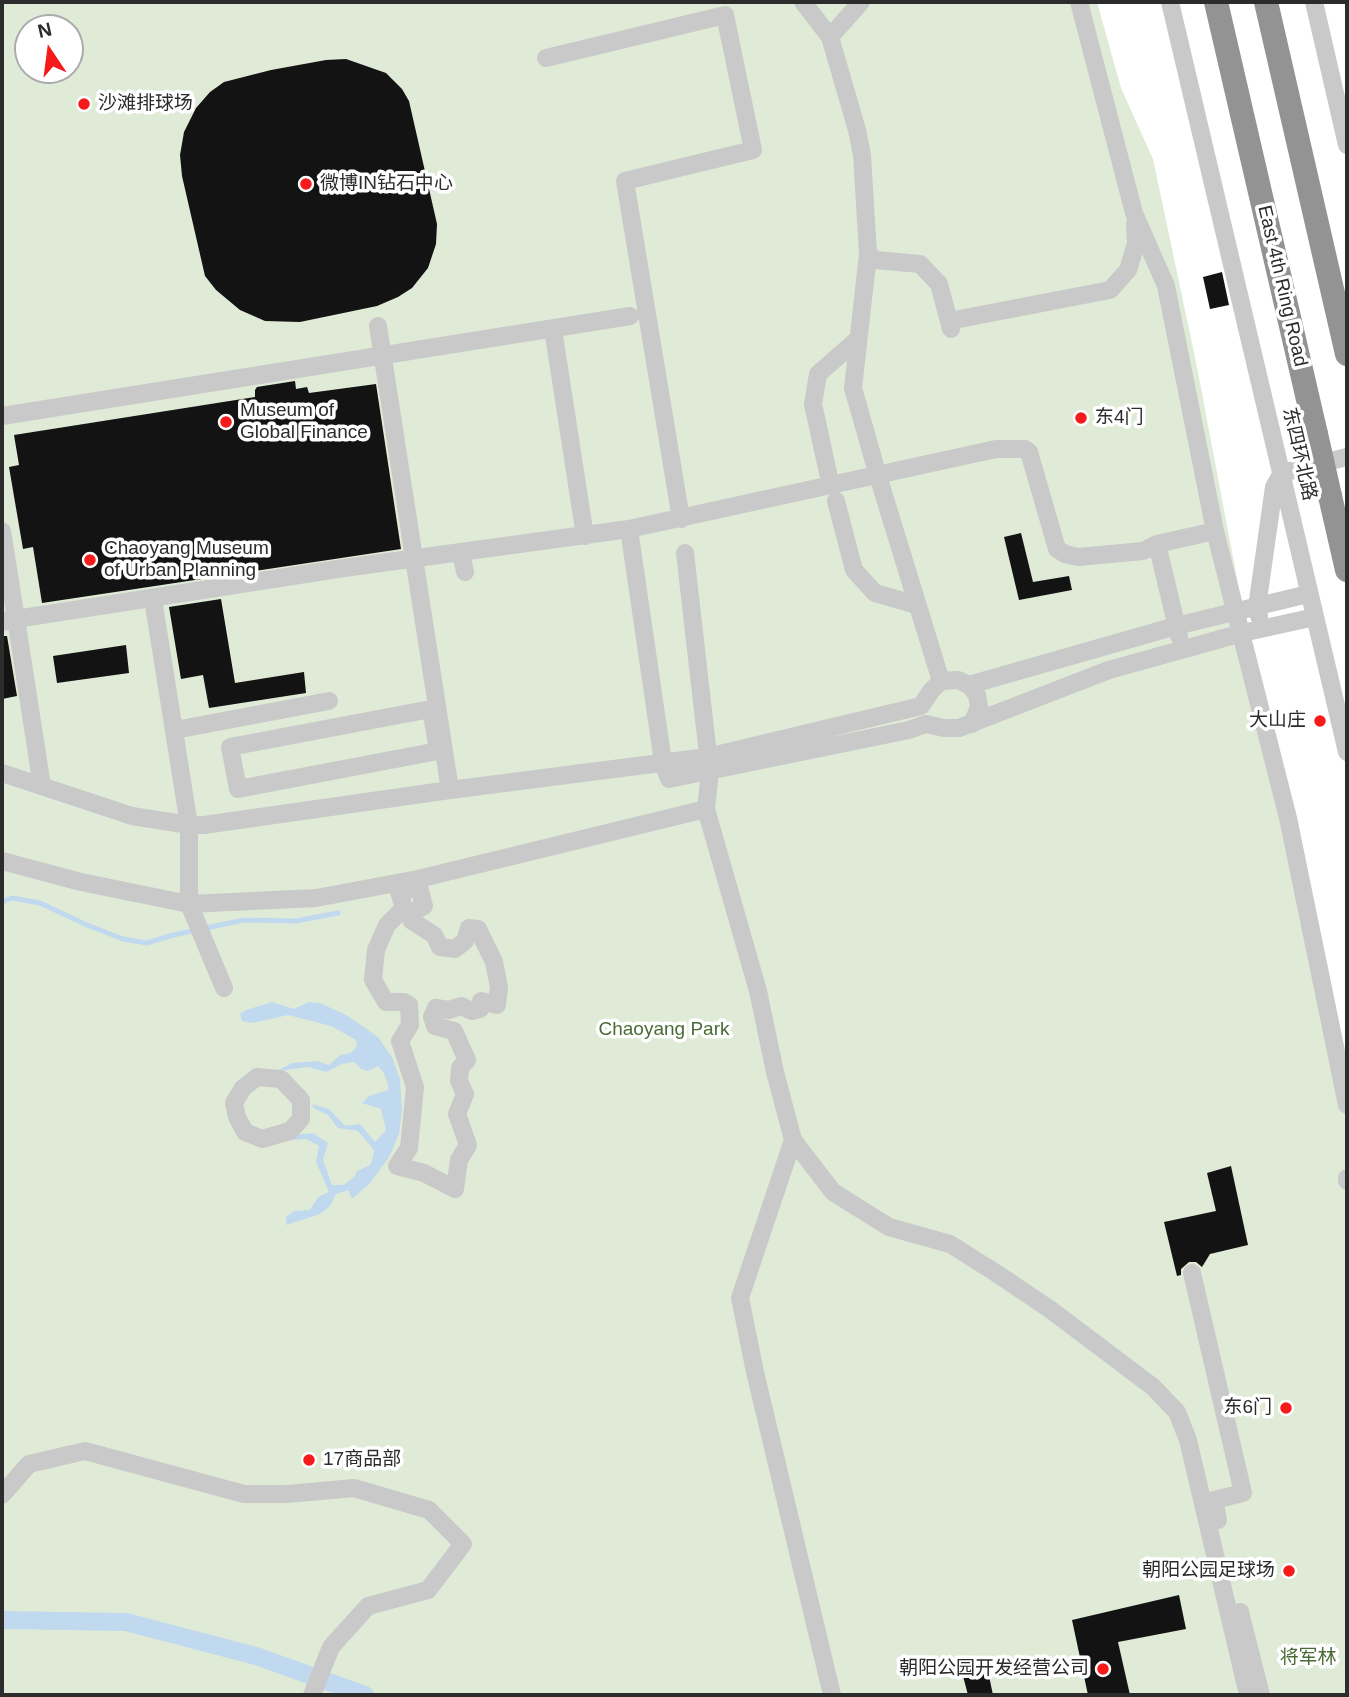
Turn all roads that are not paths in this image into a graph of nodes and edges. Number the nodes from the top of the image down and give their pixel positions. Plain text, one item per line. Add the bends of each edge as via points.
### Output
1 (803, 2) edge
2 (861, 2) edge
3 (1170, 2) edge
4 (1216, 2) edge
5 (1266, 2) edge
6 (1314, 2) edge
7 (1081, 3) edge
8 (830, 37) junction
9 (546, 58) dead end
10 (1347, 145) edge
11 (1134, 213) junction
12 (868, 254) junction
13 (630, 316) dead end
14 (377, 326) dead end
15 (553, 329) junction
16 (858, 338) junction
17 (1347, 354) edge
18 (383, 356) junction
19 (2, 416) edge
20 (1347, 457) edge
21 (828, 473) dead end
22 (1282, 473) junction
23 (878, 475) junction
24 (836, 501) dead end
25 (681, 519) junction
26 (629, 529) junction
27 (2, 531) edge
28 (1215, 531) junction
29 (585, 536) junction
30 (1157, 544) junction
31 (461, 552) junction
32 (685, 553) dead end
33 (413, 558) junction
34 (1347, 570) edge
35 (465, 572) dead end
36 (1308, 594) junction
37 (153, 599) junction
38 (917, 604) junction
39 (1257, 607) junction
40 (1236, 612) junction
41 (1315, 617) junction
42 (9, 621) edge
43 (1176, 626) junction
44 (1261, 629) junction
45 (1242, 633) junction
46 (1183, 652) junction
47 (942, 681) junction
48 (969, 685) junction
49 (329, 701) dead end
50 (921, 706) junction
51 (926, 724) junction
52 (972, 724) junction
53 (175, 730) junction
54 (230, 747) joint
55 (1347, 752) edge
56 (663, 762) junction
57 (709, 765) junction
58 (2, 773) edge
59 (42, 786) junction
60 (450, 790) junction
61 (706, 808) junction
62 (189, 825) junction
63 (2, 861) edge
64 (189, 904) junction
65 (224, 988) dead end
66 (436, 1007) joint
67 (1347, 1105) edge
68 (793, 1140) junction
69 (1192, 1273) dead end
70 (2, 1495) edge
71 (312, 1695) edge
72 (832, 1695) edge
73 (1248, 1695) edge
74 (1261, 1695) edge

1 - 8 street
2 - 8 street
3 - 22 street, 东四环北路
4 - 34 highway, East 4th Ring Road, bridge
5 - 17 highway
6 - 10 street
7 - 11 street
8 - 12 street via 862,155
9 - 25 street via 725,15 753,150 625,181
11 - 12 street via 1136,244 1128,270 1110,290 950,325 939,284 920,264 875,260
11 - 28 street via 1166,286
12 - 16 street
13 - 15 street
14 - 18 street
15 - 18 street
15 - 29 street
16 - 21 street via 818,374 813,404
16 - 23 street via 853,388
18 - 19 street
18 - 33 street
20 - 22 street
22 - 36 street, 东四环北路
22 - 39 street via 1274,487
23 - 25 street
23 - 30 street via 976,452 1025,449 1030,452 1056,549 1077,557 1143,551
23 - 38 street
24 - 38 street via 853,570 876,593
25 - 26 street
26 - 29 street
26 - 56 street
27 - 42 street
28 - 30 street
28 - 40 street
29 - 31 street
30 - 43 street
31 - 33 street
31 - 35 street
32 - 57 street
33 - 37 street
33 - 60 street
36 - 39 street
36 - 41 street, 东四环北路
37 - 42 street
37 - 53 street
38 - 47 street
39 - 40 street
39 - 44 street
40 - 43 street
40 - 45 street
41 - 44 street
41 - 55 street, 东四环北路
42 - 59 street
43 - 46 street
43 - 48 street
44 - 45 street
45 - 46 street
45 - 67 street via 1288,818
46 - 52 street via 1109,670
47 - 48 street
47 - 50 street
48 - 52 street via 979,708
49 - 53 street
50 - 51 street
50 - 57 street
51 - 52 street via 944,728
51 - 57 street
53 - 62 street
54 - 54 street via 431,709 438,751 238,789
56 - 57 street
56 - 60 street
57 - 61 street
58 - 59 street
59 - 62 street via 132,816
60 - 62 street
61 - 64 street via 418,879 316,898
61 - 68 street via 758,991
62 - 64 street
63 - 64 street
64 - 65 street
66 - 66 street via 435,1027 454,1031 467,1060 460,1068 465,1094 457,1114 468,1146 459,1160 456,1189 397,1166 409,1148 415,1087 400,1041 410,1025 409,1005 386,1002 373,981 376,950 387,925 404,908 399,892 419,887 424,906 415,911 412,920 434,935 440,947 455,949 465,941 469,929 478,929 494,962 499,987 497,1005 481,1001 481,1009 472,1011 461,1006 449,1010
68 - 72 street via 740,1298
68 - 73 street via 833,1192 889,1227 950,1244 996,1273 1153,1387 1177,1412 1188,1440
69 - 74 street via 1243,1493 1214,1500
70 - 71 street via 29,1464 85,1451 244,1494 354,1488 429,1510 463,1544 428,1590 368,1606 337,1641

